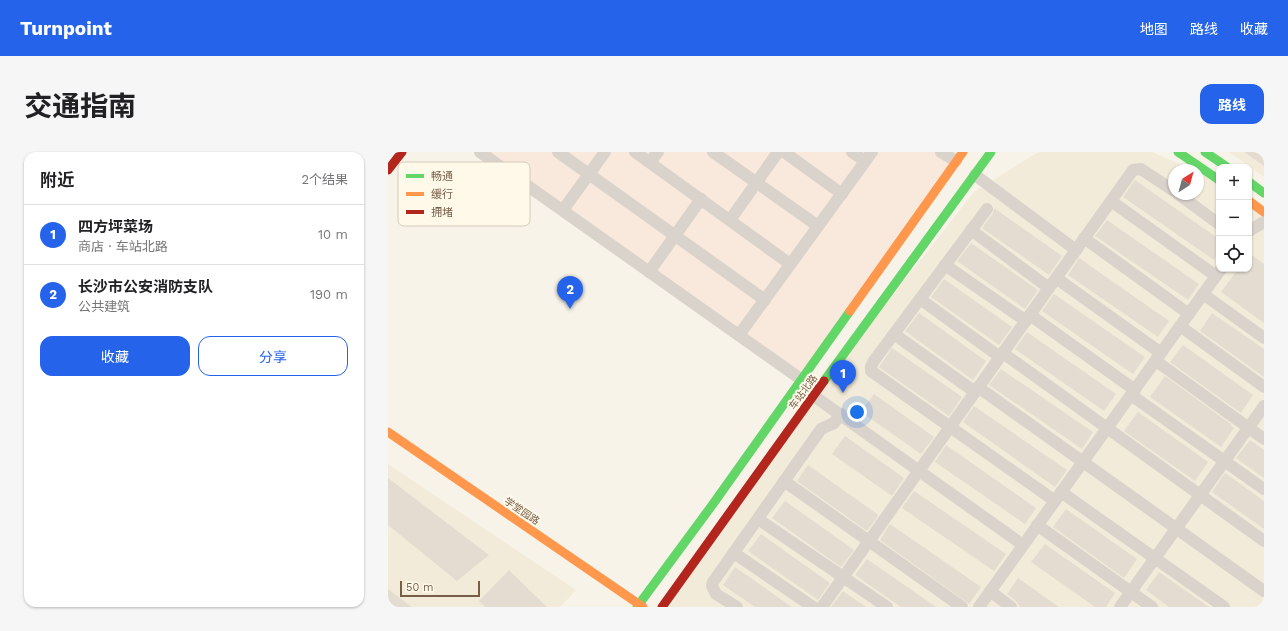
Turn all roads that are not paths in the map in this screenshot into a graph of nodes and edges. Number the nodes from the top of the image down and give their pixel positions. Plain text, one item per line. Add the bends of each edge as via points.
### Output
1 (402, 152) edge
2 (480, 152) edge
3 (558, 152) edge
4 (605, 152) edge
5 (636, 152) edge
6 (658, 152) edge
7 (713, 152) edge
8 (778, 152) edge
9 (784, 152) edge
10 (852, 152) edge
11 (941, 152) edge
12 (991, 152) edge
13 (1178, 152) edge
14 (1205, 152) edge
15 (959, 156) edge
16 (869, 157) edge
17 (494, 162) edge
18 (650, 162) junction
19 (1223, 164) edge
20 (388, 170) edge
21 (589, 174) junction
22 (975, 174) junction
23 (1216, 178) edge
24 (756, 183) junction
25 (1252, 184) edge
26 (530, 187) edge
27 (1168, 187) edge
28 (1264, 193) edge
29 (842, 194) junction
30 (701, 199) junction
31 (1186, 200) edge
32 (1111, 201) junction
33 (1252, 203) edge
34 (987, 209) dead end
35 (562, 210) junction
36 (1264, 212) edge
37 (730, 220) junction
38 (1216, 222) edge
39 (1264, 222) edge
40 (818, 226) junction
41 (1252, 229) edge
42 (971, 230) junction
43 (674, 236) junction
44 (1084, 238) junction
45 (1076, 250) junction
46 (790, 264) junction
47 (945, 265) junction
48 (1216, 270) edge
49 (649, 272) junction
50 (1219, 272) edge
51 (1056, 278) junction
52 (1049, 288) junction
53 (1203, 294) junction
54 (920, 299) junction
55 (765, 300) junction
56 (1189, 314) junction
57 (1028, 318) junction
58 (1180, 326) junction
59 (894, 334) junction
60 (739, 335) junction
61 (1264, 338) edge
62 (1001, 355) junction
63 (1158, 357) junction
64 (802, 380) junction
65 (1264, 387) edge
66 (977, 390) junction
67 (1133, 392) junction
68 (814, 396) junction
69 (1264, 406) edge
70 (840, 414) junction
71 (950, 428) junction
72 (1107, 428) junction
73 (1248, 428) junction
74 (388, 432) edge
75 (1264, 439) edge
76 (1224, 461) junction
77 (1083, 462) junction
78 (919, 471) junction
79 (784, 481) junction
80 (1264, 489) edge
81 (1200, 495) junction
82 (1058, 496) junction
83 (758, 519) junction
84 (1037, 525) junction
85 (1176, 529) junction
86 (869, 541) junction
87 (1264, 541) edge
88 (1023, 545) junction
89 (734, 553) junction
90 (1155, 558) junction
91 (844, 577) junction
92 (990, 591) junction
93 (1264, 591) edge
94 (1131, 592) junction
95 (640, 606) edge
96 (662, 607) edge
97 (737, 607) edge
98 (813, 607) edge
99 (822, 607) edge
100 (887, 607) edge
101 (962, 607) edge
102 (979, 607) edge
103 (1012, 607) edge
104 (1120, 607) edge
105 (1152, 607) edge
106 (1224, 607) edge

1 - 20 main road
2 - 17 street
3 - 21 street
4 - 21 street
5 - 18 street
6 - 18 street
7 - 24 street
8 - 24 street
9 - 29 street
10 - 16 street
11 - 15 street
12 - 22 main road, 车站北路
13 - 23 main road
14 - 19 main road
15 - 64 main road, 车站北路
16 - 29 street
18 - 30 street
21 - 35 street
21 - 43 street
22 - 45 street
22 - 68 main road, 车站北路
24 - 37 street
24 - 40 street
25 - 28 main road
26 - 35 street
27 - 32 street via 1138,168 1133,170
29 - 40 street
30 - 37 street
30 - 43 street
31 - 38 street
32 - 44 street
32 - 48 street
33 - 36 main road
34 - 42 street
35 - 49 street
37 - 46 street
39 - 41 street
40 - 46 street
42 - 47 street
42 - 52 street
43 - 49 street
43 - 55 street
44 - 45 street
44 - 56 street
45 - 51 street
46 - 55 street
47 - 54 street
47 - 57 street
49 - 60 street
50 - 53 street
51 - 52 street
51 - 63 street
52 - 57 street
53 - 56 street
53 - 61 street
54 - 59 street
54 - 62 street
55 - 60 street
56 - 58 street
57 - 62 street
57 - 67 street
58 - 63 street
58 - 65 street
59 - 66 street
59 - 71 street via 873,362 870,371
60 - 64 street
62 - 66 street
62 - 72 street
63 - 67 street
63 - 73 street
64 - 95 main road, 车站北路
66 - 71 street
66 - 77 street
67 - 72 street
67 - 76 street
68 - 70 street
68 - 96 main road, 车站北路
69 - 73 street
70 - 78 street
70 - 79 street via 834,423 820,429
71 - 78 street
71 - 82 street
72 - 77 street
72 - 81 street
73 - 75 street
73 - 76 street
74 - 95 main road, 学堂园路
76 - 80 street
76 - 81 street
77 - 82 street
77 - 85 street
78 - 86 street
78 - 88 street
79 - 83 street
79 - 86 street
81 - 85 street
81 - 87 street
82 - 84 street
82 - 90 street
83 - 89 street
83 - 91 street
84 - 88 street
84 - 94 street
85 - 90 street
85 - 93 street
86 - 91 street
86 - 101 street
88 - 92 street
89 - 97 street via 712,586 716,594
89 - 98 street
90 - 94 street
90 - 106 street
91 - 99 street
91 - 100 street
92 - 102 street
92 - 103 street
94 - 104 street
94 - 105 street

